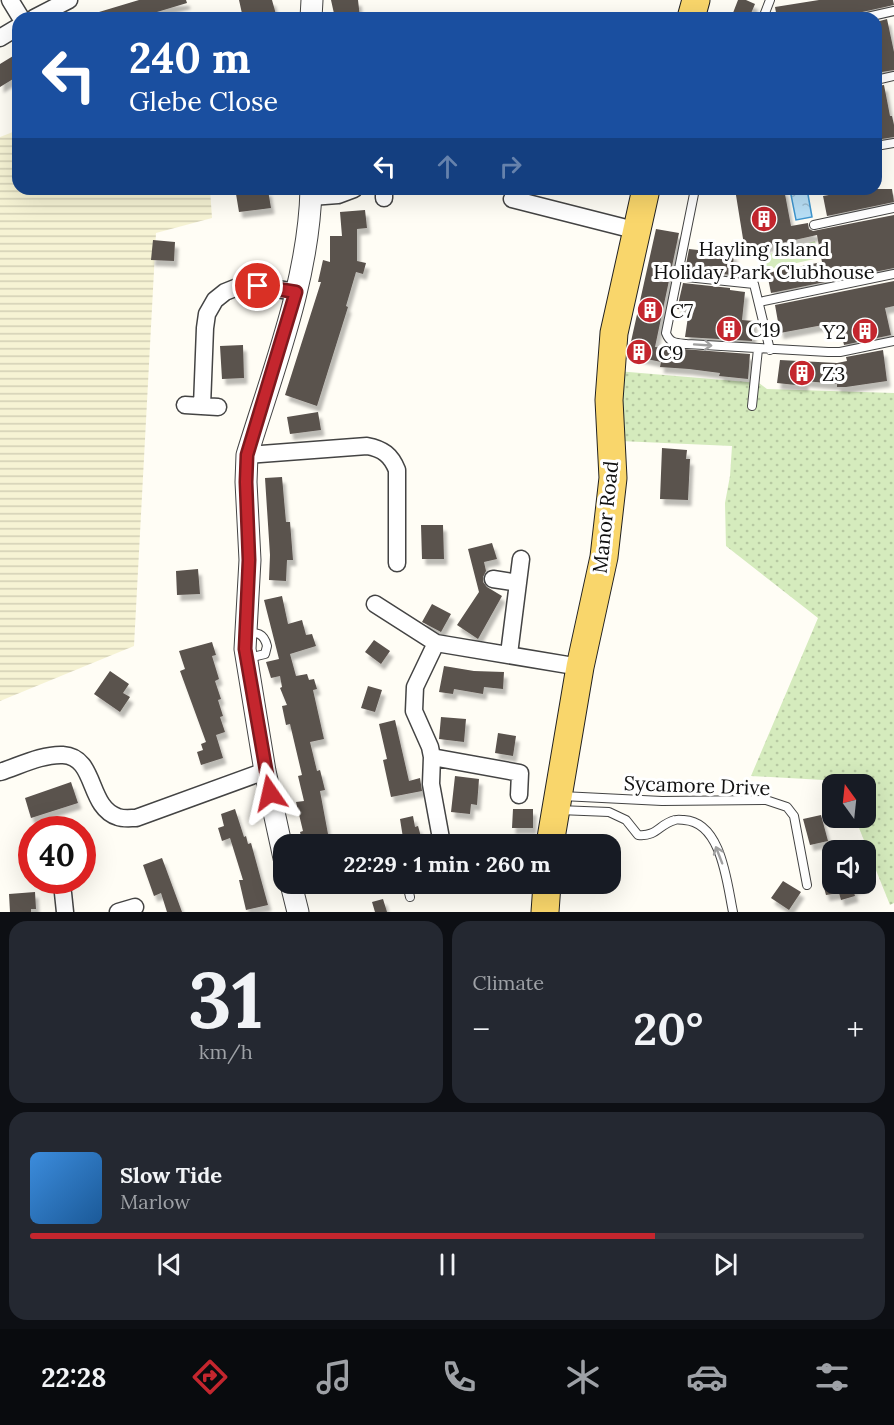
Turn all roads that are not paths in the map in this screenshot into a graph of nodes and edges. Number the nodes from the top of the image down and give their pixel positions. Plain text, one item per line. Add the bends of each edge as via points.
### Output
1 (63, 1) edge
2 (44, 12) edge
3 (311, 195) edge
4 (645, 195) edge
5 (694, 195) edge
6 (512, 199) dead end
7 (894, 208) edge
8 (814, 225) dead end
9 (638, 231) junction
10 (894, 274) edge
11 (677, 276) junction
12 (296, 292) junction
13 (759, 302) junction
14 (894, 341) edge
15 (758, 349) junction
16 (770, 350) junction
17 (185, 405) dead end
18 (752, 406) dead end
19 (247, 455) junction
20 (521, 559) dead end
21 (397, 563) dead end
22 (493, 579) dead end
23 (518, 583) junction
24 (375, 604) dead end
25 (436, 644) junction
26 (509, 654) junction
27 (580, 667) junction
28 (432, 757) junction
29 (265, 771) junction
30 (0, 772) edge
31 (519, 795) dead end
32 (558, 802) junction
33 (279, 834) edge
34 (440, 834) edge
35 (552, 834) edge
36 (807, 885) dead end
37 (61, 894) edge
38 (294, 894) edge
39 (409, 894) edge
40 (546, 894) edge
41 (410, 897) dead end
42 (135, 907) dead end
43 (65, 912) edge
44 (118, 912) edge
45 (298, 912) edge
46 (545, 912) edge
47 (733, 912) edge

1 - 2 street
3 - 12 street
4 - 9 main road, Manor Road
5 - 11 lane
6 - 9 street
7 - 8 lane
9 - 27 main road, Manor Road via 614,333 609,400 612,478 604,557
10 - 13 lane
11 - 13 lane via 754,284
11 -> 15 lane via 668,339
12 - 17 street via 240,286 215,300 205,328 210,407
12 - 19 street
13 - 16 lane
14 - 16 lane via 840,352
15 - 16 lane
15 - 18 lane
19 - 21 street via 367,446 381,449 393,459 397,470
19 - 29 street via 246,658
20 - 23 street
22 - 23 street
23 - 26 street
24 - 25 street
25 - 26 street
25 - 28 street via 415,687 414,711
26 - 27 street
27 - 32 main road, Manor Road
28 - 31 street via 520,774
28 - 34 street via 431,784
29 - 30 street via 136,818 119,818 105,810 96,798 86,769 71,757 50,756
29 - 33 street
32 - 35 main road, Manor Road
32 - 36 lane, Sycamore Drive via 766,800 787,807 794,816
47 -> 32 lane via 721,855 708,832 693,820 676,819 648,836 638,835 626,820 609,812
37 - 43 street
38 - 45 street
39 - 41 lane
40 - 46 main road
42 - 44 street

